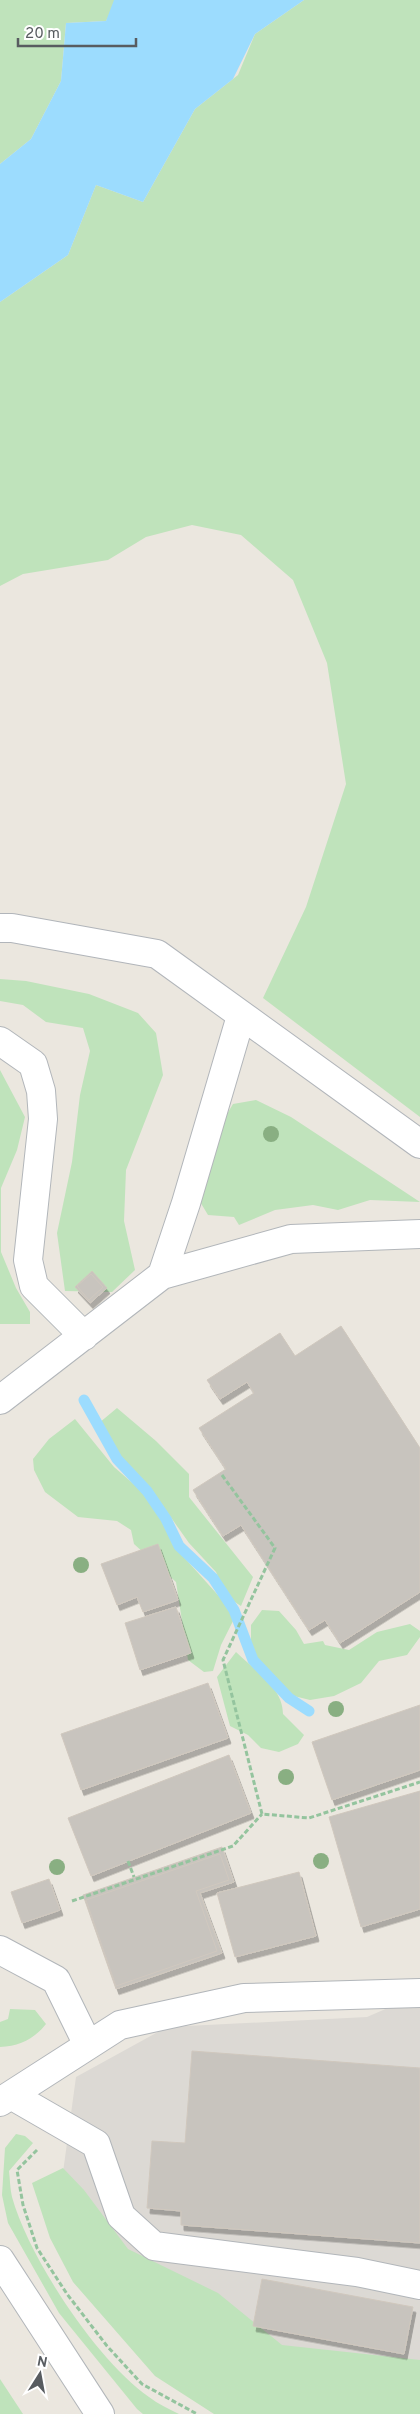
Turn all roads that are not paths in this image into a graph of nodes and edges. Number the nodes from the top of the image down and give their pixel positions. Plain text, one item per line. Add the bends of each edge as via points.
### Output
1 (0, 928) edge
2 (241, 1016) junction
3 (0, 1041) edge
4 (420, 1144) edge
5 (420, 1234) edge
6 (162, 1275) junction
7 (84, 1336) junction
8 (0, 1400) edge
9 (0, 1950) edge
10 (420, 1993) edge
11 (88, 2045) junction
12 (5, 2099) edge
13 (0, 2260) edge
14 (420, 2285) edge
15 (100, 2414) edge

1 - 2 street via 156,954
2 - 4 street
2 - 6 street
3 - 7 street via 33,1064 41,1091 42,1119 28,1260 34,1286
5 - 6 street via 291,1239
6 - 7 street
7 - 8 street
9 - 11 street via 56,1980
10 - 11 street via 244,1998 120,2025
11 - 12 street
12 - 14 street via 96,2144 121,2216 154,2246 357,2272
13 - 15 street

